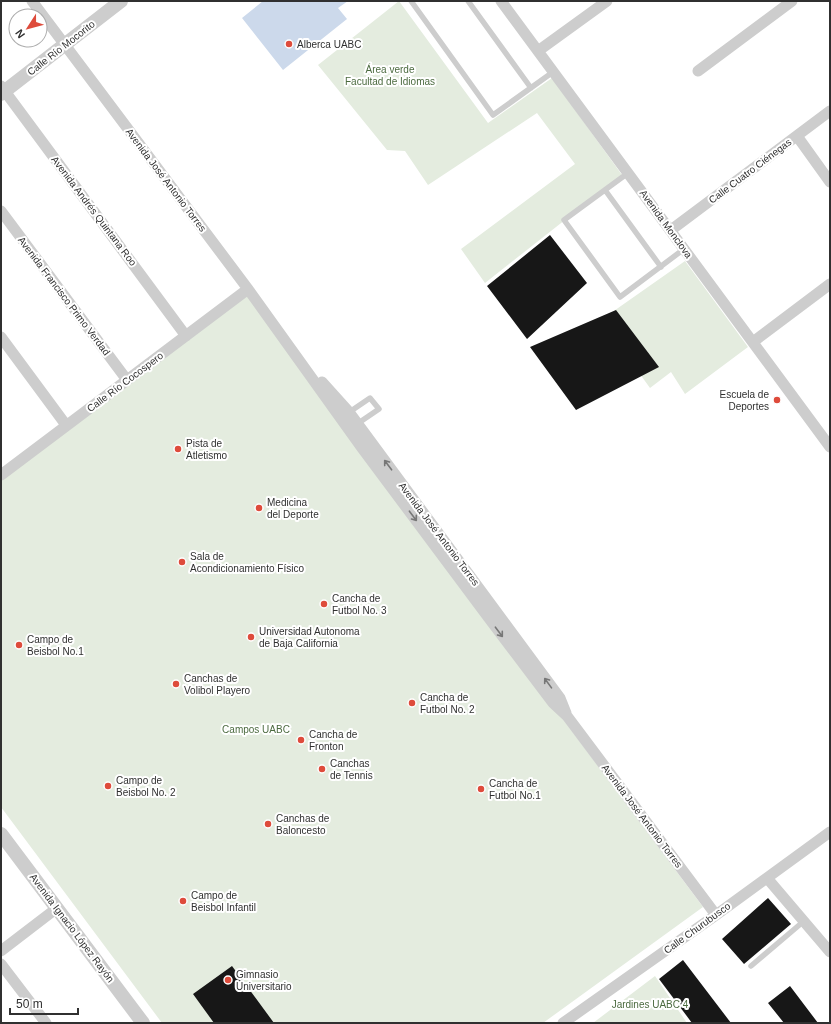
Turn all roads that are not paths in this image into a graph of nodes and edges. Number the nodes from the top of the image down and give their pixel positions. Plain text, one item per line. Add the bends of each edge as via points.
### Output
1 (32, 1) edge
2 (121, 1) edge
3 (410, 1) edge
4 (468, 1) edge
5 (501, 1) edge
6 (607, 1) edge
7 (792, 1) edge
8 (65, 45) junction
9 (538, 51) junction
10 (698, 71) dead end
11 (553, 72) junction
12 (531, 88) junction
13 (2, 91) edge
14 (830, 111) edge
15 (797, 136) junction
16 (628, 173) junction
17 (830, 182) edge
18 (605, 190) junction
19 (1, 211) edge
20 (671, 230) junction
21 (684, 249) junction
22 (662, 267) junction
23 (830, 284) edge
24 (248, 289) junction
25 (186, 336) junction
26 (1, 337) edge
27 (753, 342) junction
28 (127, 380) junction
29 (345, 415) junction
30 (66, 425) junction
31 (353, 426) junction
32 (830, 447) edge
33 (3, 469) edge
34 (830, 832) edge
35 (1, 834) edge
36 (768, 878) junction
37 (57, 908) junction
38 (716, 915) junction
39 (804, 921) junction
40 (1, 951) edge
41 (830, 952) edge
42 (1, 964) edge
43 (751, 966) dead end
44 (46, 1023) edge
45 (143, 1023) edge
46 (563, 1023) edge

1 - 8 street, Avenida José Antonio Torres
2 - 8 street, Calle Río Mocorito
3 - 12 lane via 493,115
4 - 12 lane
5 - 9 street, Avenida Monclova
6 - 9 street
7 - 10 street
8 - 13 street, Calle Río Mocorito
8 - 24 street, Avenida José Antonio Torres
9 - 11 street, Avenida Monclova
11 - 12 lane
11 - 16 street, Avenida Monclova
13 - 25 street, Avenida Andrés Quintana Roo
14 - 15 street, Calle Cuatro Ciénegas
15 - 17 street
15 - 20 street, Calle Cuatro Ciénegas
16 - 18 lane
16 - 20 street, Avenida Monclova
18 - 22 lane
18 - 22 lane via 564,220 610,284 620,297
19 - 28 street, Avenida Francisco Primo Verdad
20 - 21 street, Avenida Monclova
21 - 22 lane
21 - 27 street, Avenida Monclova
23 - 27 street
24 - 25 street, Calle Río Cocospero
24 - 29 street, Avenida José Antonio Torres via 299,361
25 - 28 street, Calle Río Cocospero
26 - 30 street
27 - 32 street, Avenida Monclova
28 - 30 street, Calle Río Cocospero
29 - 31 street, Avenida José Antonio Torres
29 - 31 lane via 370,398 379,409
30 - 33 street, Calle Río Cocospero
31 - 38 street, Avenida José Antonio Torres via 491,613 553,703 567,716
34 - 36 street, Calle Churubusco
35 - 37 street, Avenida Ignacio López Rayón
36 - 38 street, Calle Churubusco
36 - 39 street
37 - 40 street
37 - 45 street, Avenida Ignacio López Rayón
38 - 46 street, Calle Churubusco
39 - 41 street
39 - 43 lane
42 - 44 street

